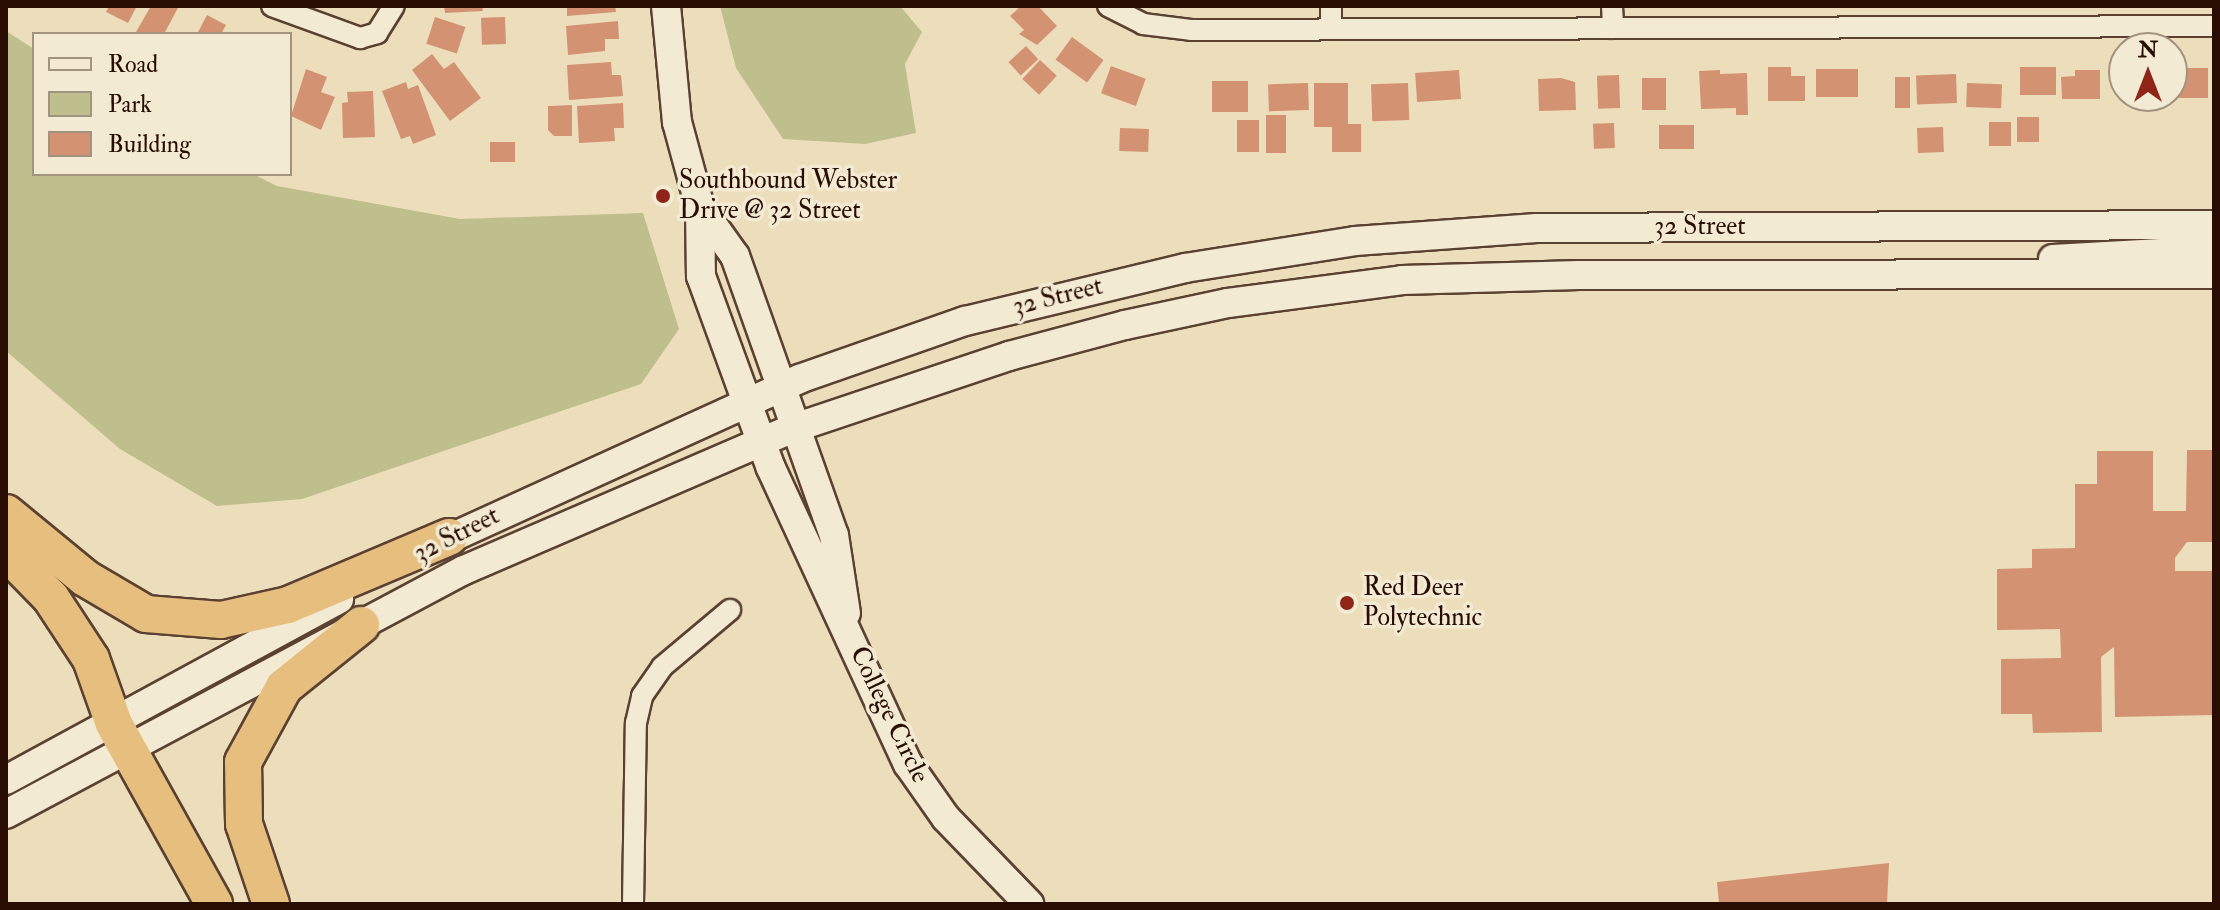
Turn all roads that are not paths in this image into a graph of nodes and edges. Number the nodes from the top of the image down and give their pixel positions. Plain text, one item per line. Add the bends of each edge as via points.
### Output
1 (272, 6) edge
2 (394, 6) edge
3 (666, 6) edge
4 (1108, 6) edge
5 (1331, 6) edge
6 (1612, 6) edge
7 (2214, 26) edge
8 (1613, 28) junction
9 (1331, 29) junction
10 (700, 207) junction
11 (2214, 225) edge
12 (2214, 250) edge
13 (2214, 274) edge
14 (1921, 277) junction
15 (780, 387) junction
16 (745, 400) junction
17 (794, 428) junction
18 (761, 442) junction
19 (6, 513) edge
20 (449, 537) junction
21 (6, 552) edge
22 (730, 610) dead end
23 (361, 625) junction
24 (848, 631) junction
25 (122, 736) junction
26 (9, 778) edge
27 (11, 811) edge
28 (214, 904) edge
29 (271, 904) edge
30 (633, 904) edge
31 (1029, 904) edge

1 - 2 street via 360,38 377,33
3 - 10 main road via 677,122
4 - 9 street via 1160,28
5 - 9 street
6 - 8 street
7 - 8 street
8 - 9 street
10 - 15 main road, College Circle via 735,256
10 - 16 main road, College Circle via 701,276
11 - 15 main road, 32 Street via 1537,228 1355,241 1185,268 1039,300
12 - 14 main road via 2069,257
13 - 14 main road, 32 Street
14 - 17 main road, 32 Street via 1518,276 1316,289 1228,303 1038,348
15 - 16 main road, 32 Street
15 - 17 main road, College Circle
16 - 18 main road, College Circle
16 - 20 main road, 32 Street
17 - 18 main road, 32 Street
17 - 24 main road, College Circle via 834,535
18 - 23 main road, 32 Street via 464,570
18 - 24 main road, College Circle
19 - 20 highway via 85,578 146,614 221,620 288,605
20 - 25 main road, 32 Street
21 - 25 highway via 51,598 91,659
22 - 30 street via 662,667 642,696 636,723
23 - 25 main road, 32 Street
23 - 29 highway via 284,687 243,762 244,824
24 - 31 main road, College Circle via 908,764 946,818
25 - 26 main road, 32 Street
25 - 27 main road, 32 Street
25 - 28 highway

